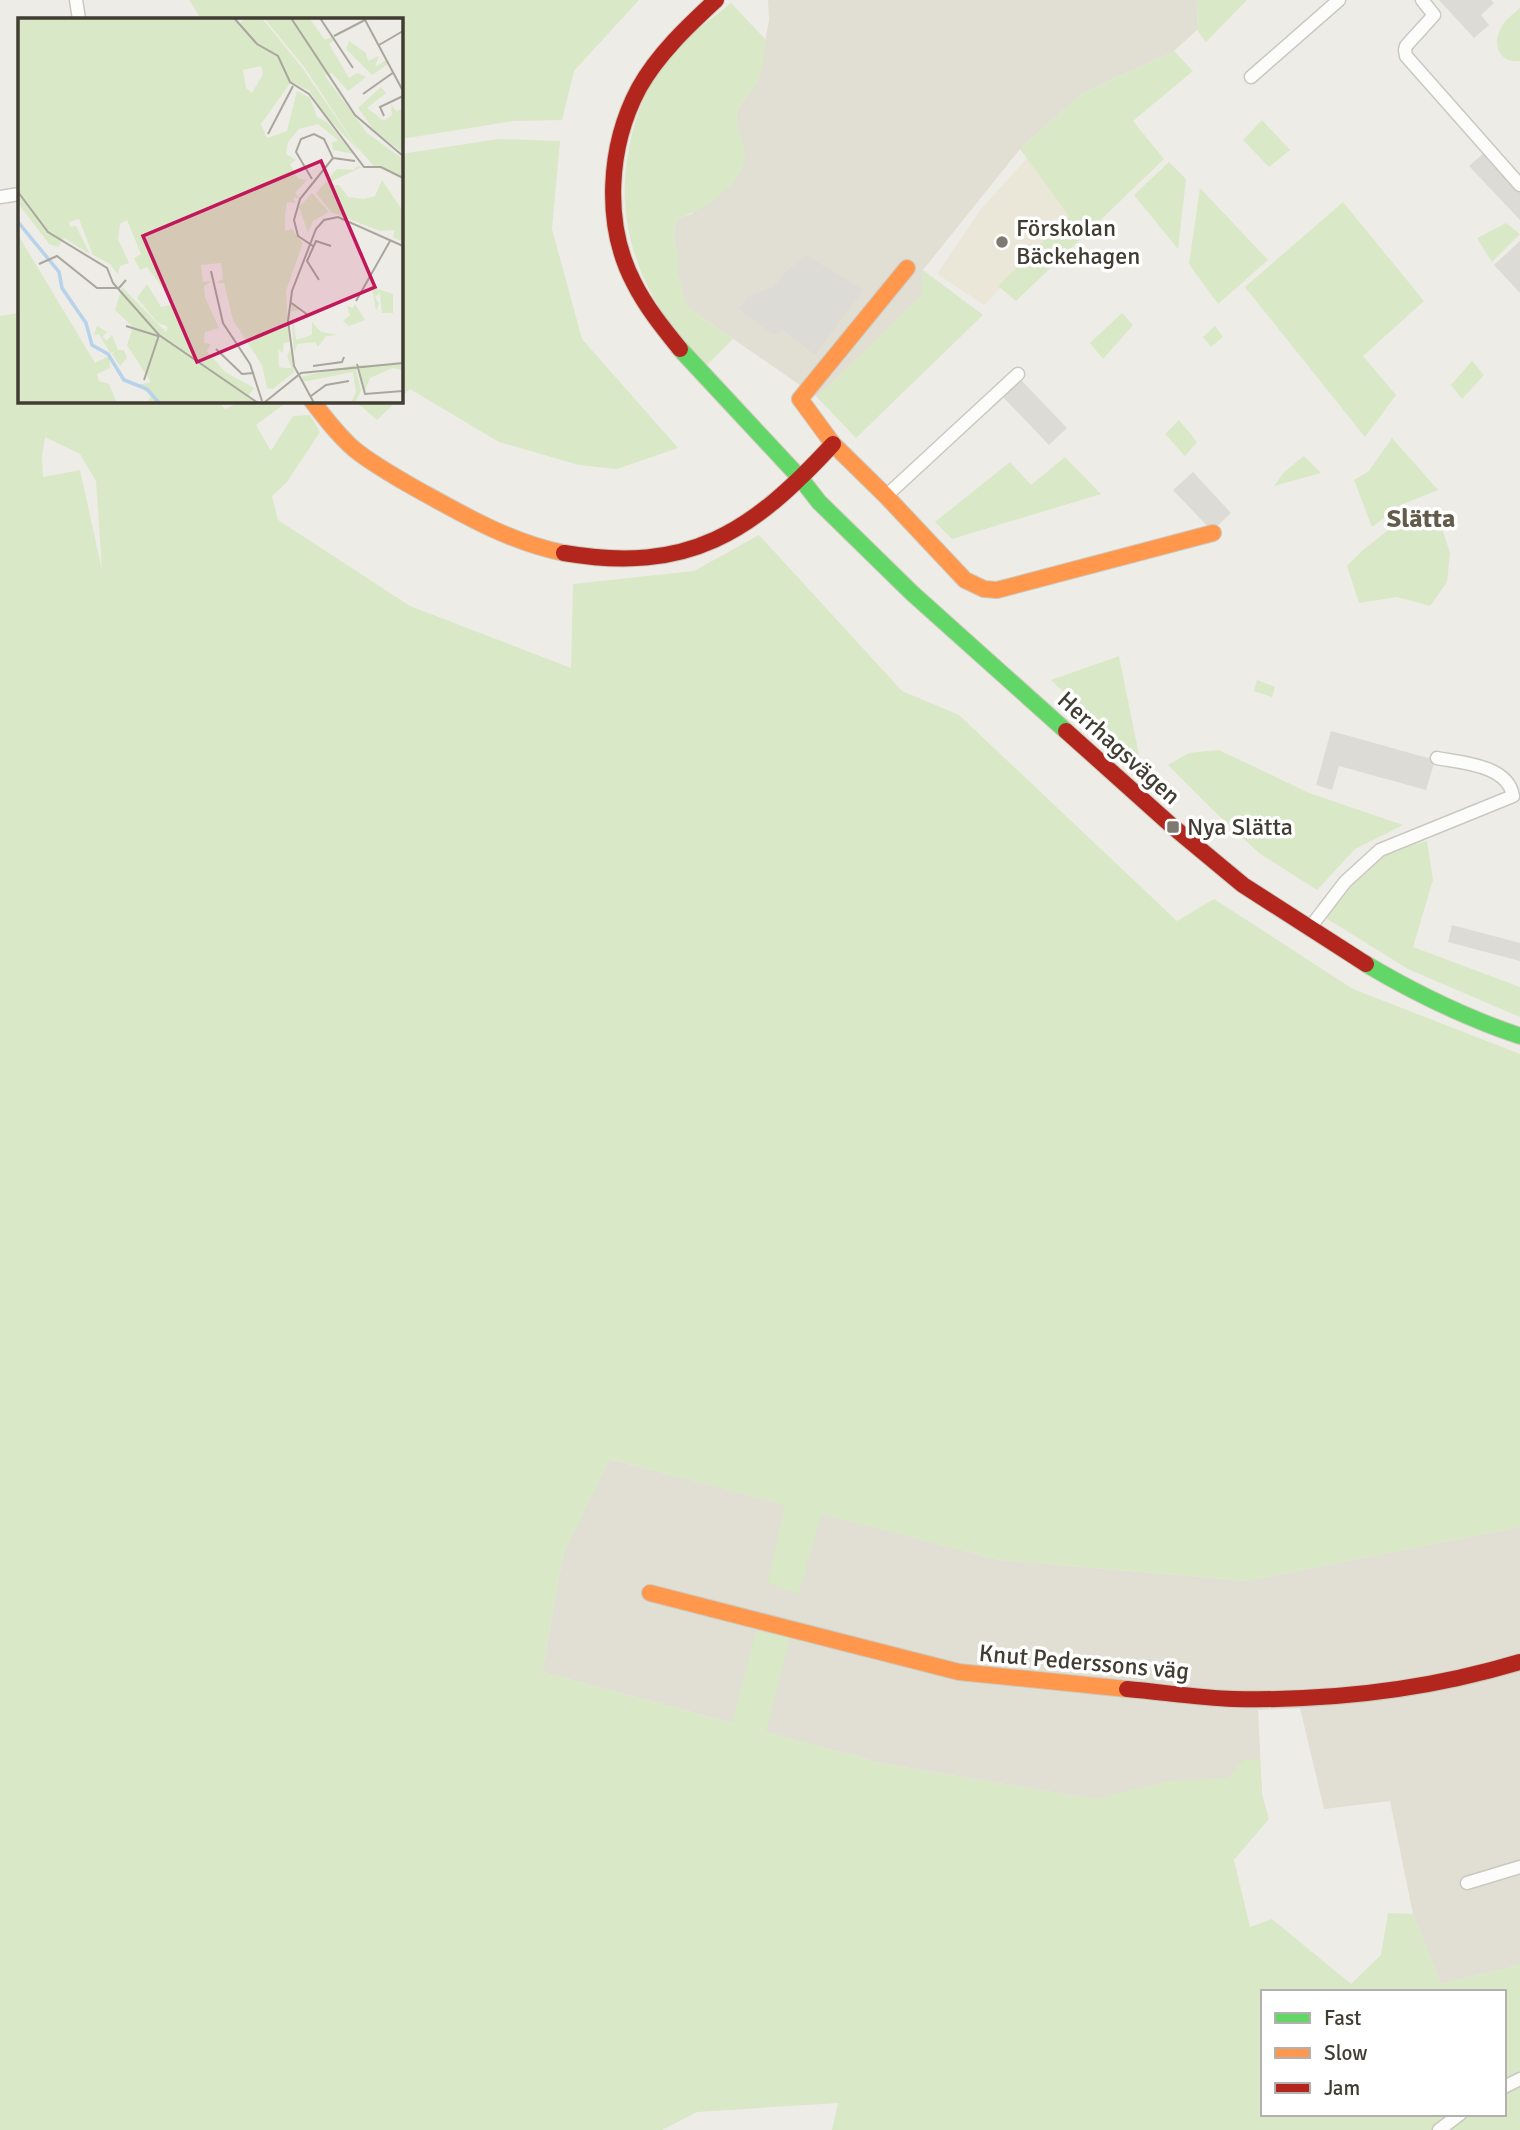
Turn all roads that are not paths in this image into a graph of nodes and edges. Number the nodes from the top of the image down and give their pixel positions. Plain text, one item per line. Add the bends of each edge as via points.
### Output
1 (76, 0) edge
2 (716, 0) edge
3 (1339, 0) edge
4 (1422, 0) edge
5 (79, 18) edge
6 (1251, 77) dead end
7 (1520, 185) edge
8 (18, 194) edge
9 (0, 197) edge
10 (906, 268) dead end
11 (1018, 374) dead end
12 (313, 402) edge
13 (833, 444) junction
14 (801, 479) junction
15 (886, 496) junction
16 (1213, 533) dead end
17 (1437, 758) dead end
18 (1310, 929) junction
19 (1520, 1036) edge
20 (650, 1593) dead end
21 (1520, 1662) edge
22 (1520, 1867) edge
23 (1467, 1883) dead end
24 (1457, 2116) edge
25 (1439, 2130) edge

1 - 5 street
2 - 14 street, Herrhagsvägen via 664,52 634,99 615,159 615,224 627,269 675,344
3 - 6 street
4 - 7 street via 1434,15 1406,46 1406,56
8 - 9 street
10 - 13 street via 800,399
11 - 15 street
12 - 14 street via 352,447 445,506 516,540 569,555 614,560 671,554 743,526
13 - 14 street
13 - 15 street
14 - 18 street, Herrhagsvägen via 912,593 1096,758 1215,862
15 - 16 street via 965,580 984,590
17 - 18 street via 1501,775 1513,796 1380,849 1345,882
18 - 19 street, Herrhagsvägen via 1413,991
20 - 21 street, Knut Pederssons väg via 959,1672 1232,1699 1322,1698 1390,1691
22 - 23 street
24 - 25 street

